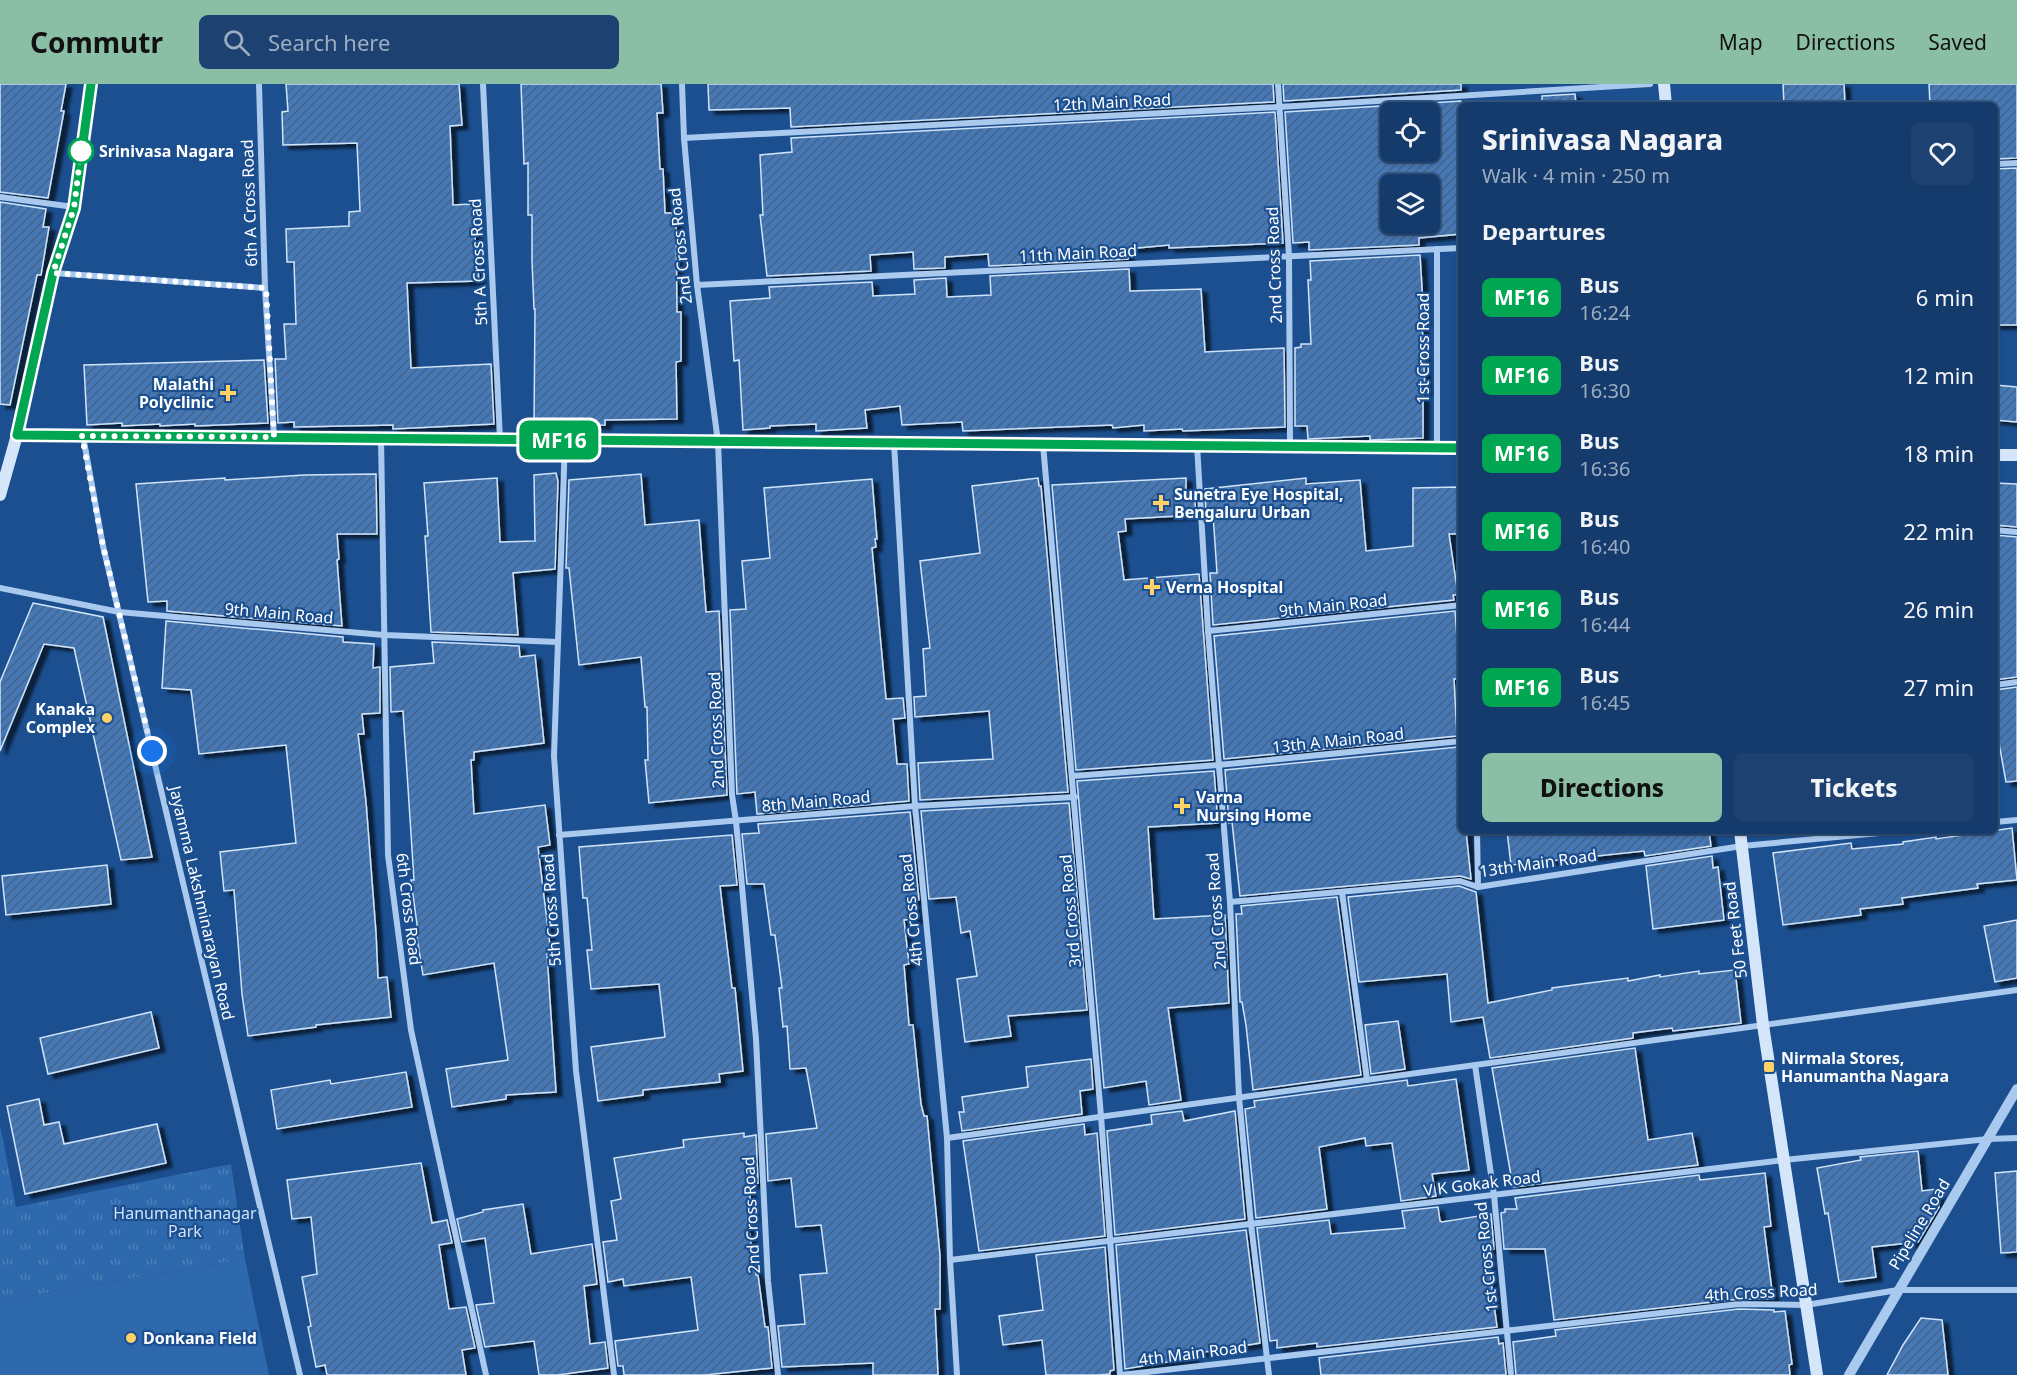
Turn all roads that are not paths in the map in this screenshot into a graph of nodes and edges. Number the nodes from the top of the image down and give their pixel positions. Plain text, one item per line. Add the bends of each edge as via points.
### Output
1 (91, 84) edge
2 (259, 84) edge
3 (483, 84) edge
4 (682, 84) edge
5 (1278, 84) edge
6 (1650, 84) edge
7 (1664, 84) edge
8 (1666, 102) edge
9 (1279, 107) junction
10 (684, 138) junction
11 (2017, 163) edge
12 (1998, 164) edge
13 (0, 197) edge
14 (74, 208) junction
15 (1458, 248) edge
16 (1437, 249) junction
17 (1289, 256) junction
18 (53, 273) junction
19 (697, 285) junction
20 (266, 288) junction
21 (17, 435) junction
22 (82, 436) junction
23 (274, 437) junction
24 (381, 438) junction
25 (500, 440) junction
26 (565, 440) junction
27 (718, 441) junction
28 (894, 443) junction
29 (1043, 444) junction
30 (1197, 446) junction
31 (1290, 446) junction
32 (1437, 448) junction
33 (1458, 448) edge
34 (1998, 455) edge
35 (2017, 455) edge
36 (0, 495) edge
37 (1998, 531) edge
38 (2017, 532) edge
39 (0, 588) edge
40 (1458, 606) edge
41 (119, 612) junction
42 (1208, 631) junction
43 (384, 636) junction
44 (558, 642) junction
45 (2017, 682) edge
46 (1998, 685) edge
47 (1458, 741) edge
48 (1218, 765) junction
49 (1073, 776) junction
50 (1075, 797) junction
51 (915, 806) junction
52 (2017, 820) edge
53 (736, 821) junction
54 (1998, 822) edge
55 (1477, 834) edge
56 (1740, 834) edge
57 (1869, 834) edge
58 (559, 835) junction
59 (1742, 846) junction
60 (1478, 887) junction
61 (1342, 892) junction
62 (1230, 902) junction
63 (2017, 990) edge
64 (1763, 1025) junction
65 (1475, 1065) junction
66 (1367, 1080) junction
67 (2017, 1089) edge
68 (1239, 1097) junction
69 (1101, 1116) junction
70 (947, 1138) junction
71 (1988, 1138) junction
72 (2017, 1138) edge
73 (1784, 1160) junction
74 (1494, 1195) junction
75 (1251, 1224) junction
76 (1111, 1240) junction
77 (950, 1260) junction
78 (1898, 1290) junction
79 (2017, 1290) edge
80 (1806, 1305) junction
81 (1507, 1332) junction
82 (1267, 1357) junction
83 (300, 1375) edge
84 (486, 1375) edge
85 (614, 1375) edge
86 (778, 1375) edge
87 (957, 1375) edge
88 (1121, 1375) edge
89 (1269, 1375) edge
90 (1511, 1375) edge
91 (1817, 1375) edge
92 (1850, 1375) edge

1 - 14 main road
2 - 20 street, 6th A Cross Road
3 - 25 street, 5th A Cross Road
4 - 10 street, 2nd Cross Road
5 - 9 street, 2nd Cross Road
6 - 9 street, 12th Main Road
7 - 8 main road
9 - 10 street, 12th Main Road
9 - 17 street, 2nd Cross Road
10 - 19 street, 2nd Cross Road
11 - 12 street
13 - 14 street
14 - 18 main road
15 - 16 street, 11th Main Road
16 - 17 street, 11th Main Road
16 - 32 street, 1st Cross Road
17 - 19 street, 11th Main Road
17 - 31 street, 2nd Cross Road
18 - 20 street, 6th A Cross Road
18 - 21 main road
19 - 27 street, 2nd Cross Road
20 - 23 street
21 - 22 street
21 - 36 main road
22 - 23 street
22 - 41 street, Jayamma Lakshminarayan Road
23 - 24 street
24 - 25 street
24 - 43 street, 6th Cross Road
25 - 26 street
26 - 27 street
26 - 44 street, 5th Cross Road
27 - 28 street
27 - 53 street, 2nd Cross Road
28 - 29 street
28 - 51 street, 4th Cross Road
29 - 30 street
29 - 49 street, 3rd Cross Road
30 - 31 street
30 - 42 street, 2nd Cross Road
31 - 32 street
32 - 33 street
34 - 35 main road
37 - 38 street
39 - 41 street, 9th Main Road
40 - 42 street, 9th Main Road
41 - 43 street, 9th Main Road
41 - 83 street, Jayamma Lakshminarayan Road
42 - 48 street, 2nd Cross Road
43 - 44 street, 9th Main Road
43 - 84 street, 6th Cross Road via 388,855 411,1030
44 - 58 street, 5th Cross Road via 554,756
45 - 46 street
47 - 48 street, 13th A Main Road
48 - 49 street, 13th A Main Road
48 - 62 street, 2nd Cross Road
49 - 50 street, 3rd Cross Road
50 - 51 street, 8th Main Road
50 - 69 street, 3rd Cross Road
51 - 53 street, 8th Main Road
51 - 70 street, 4th Cross Road
52 - 54 street
53 - 58 street, 8th Main Road
53 - 86 street, 2nd Cross Road via 756,1039 768,1281
55 - 60 street
56 - 59 main road, 50 Feet Road
57 - 59 street, 13th Main Road
58 - 85 street, 5th Cross Road via 576,1071
59 - 60 street, 13th Main Road
59 - 64 main road, 50 Feet Road
60 - 61 street, 13th Main Road via 1460,881
61 - 62 street, 13th Main Road
61 - 66 street
62 - 68 street, 2nd Cross Road
63 - 64 street
64 - 65 street
64 - 73 main road, 50 Feet Road
65 - 66 street
65 - 74 street, 1st Cross Road
66 - 68 street
67 - 71 street, Pipeline Road
68 - 69 street
68 - 75 street, 2nd Cross Road
69 - 70 street
69 - 76 street, 3rd Cross Road
70 - 77 street, 4th Cross Road
71 - 72 street, V K Gokak Road
71 - 73 street, V K Gokak Road
71 - 78 street, Pipeline Road
73 - 74 street, V K Gokak Road
73 - 80 main road, 50 Feet Road
74 - 75 street, V K Gokak Road
74 - 81 street, 1st Cross Road
75 - 76 street, V K Gokak Road
75 - 82 street, 2nd Cross Road
76 - 77 street, V K Gokak Road
76 - 88 street, 3rd Cross Road
77 - 87 street, 4th Cross Road
78 - 79 street, 4th Cross Road
78 - 80 street, 4th Cross Road
78 - 92 street, Pipeline Road
80 - 81 street, 4th Cross Road via 1739,1304
80 - 91 main road, 50 Feet Road
81 - 82 street, 4th Cross Road
81 - 90 street, 1st Cross Road
82 - 88 street, 4th Main Road
82 - 89 street, 2nd Cross Road

